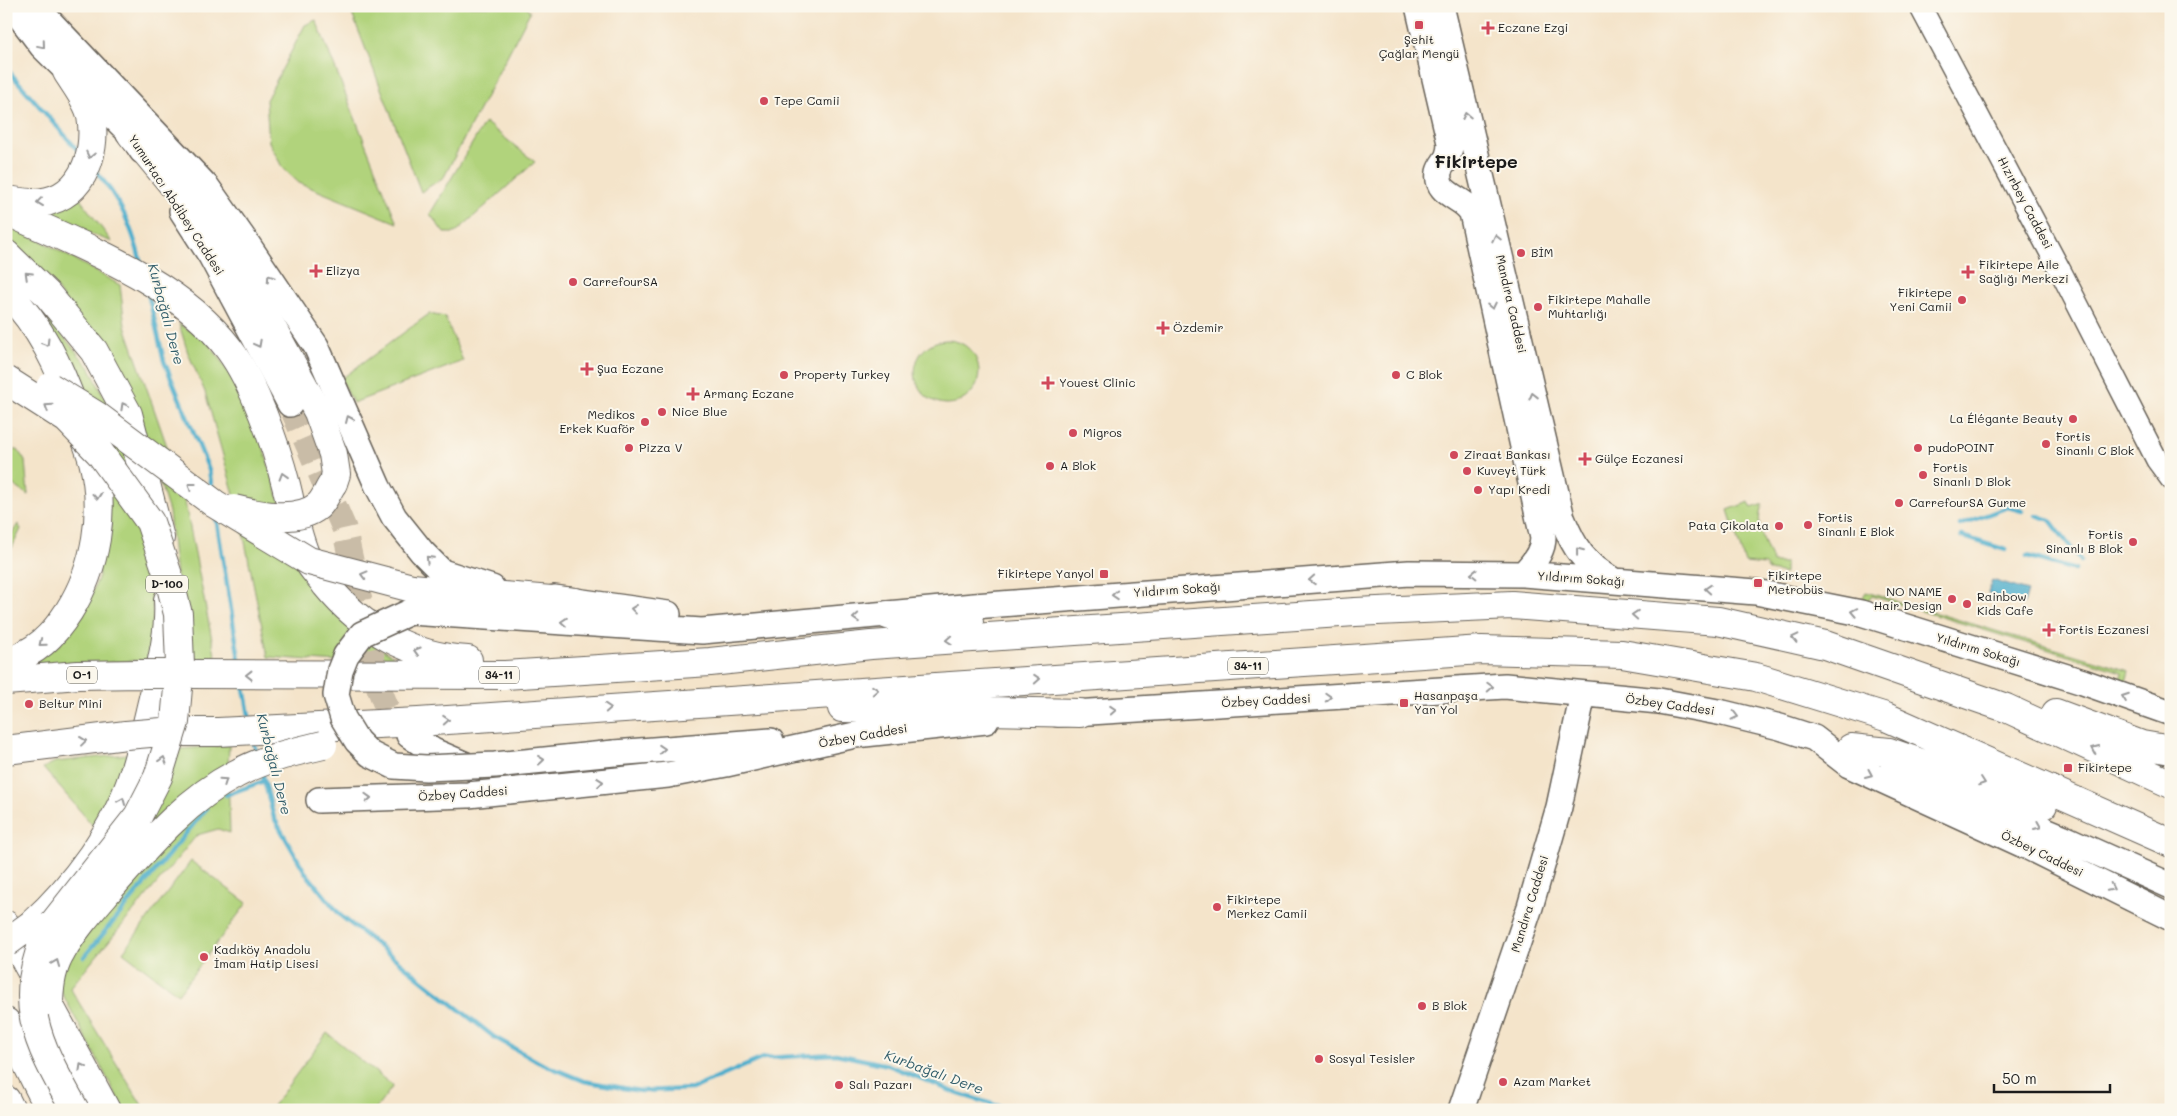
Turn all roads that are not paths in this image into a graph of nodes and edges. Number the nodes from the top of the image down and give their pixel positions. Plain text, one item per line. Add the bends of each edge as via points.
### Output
1 (12, 6) edge
2 (35, 6) edge
3 (1418, 6) edge
4 (1441, 6) edge
5 (1920, 6) edge
6 (67, 72) junction
7 (130, 134) junction
8 (1445, 162) junction
9 (1479, 170) junction
10 (1455, 198) junction
11 (6, 200) edge
12 (6, 211) edge
13 (6, 254) edge
14 (6, 291) edge
15 (6, 364) edge
16 (6, 380) edge
17 (290, 404) tunnel mouth
18 (2171, 479) edge
19 (215, 504) junction
20 (1523, 574) junction
21 (1616, 582) junction
22 (411, 600) junction
23 (575, 602) junction
24 (1512, 605) junction
25 (888, 615) junction
26 (788, 623) junction
27 (1918, 631) junction
28 (1825, 645) junction
29 (710, 662) junction
30 (13, 670) edge
31 (288, 674) joint
32 (1583, 694) junction
33 (636, 706) junction
34 (1080, 712) junction
35 (2171, 713) edge
36 (414, 728) junction
37 (2171, 731) edge
38 (856, 735) junction
39 (1814, 738) junction
40 (1851, 748) junction
41 (6, 750) edge
42 (2171, 750) edge
43 (572, 784) junction
44 (2171, 784) edge
45 (319, 800) dead end
46 (2171, 843) edge
47 (2171, 850) edge
48 (2171, 886) edge
49 (2171, 918) edge
50 (19, 924) edge
51 (6, 943) edge
52 (6, 1022) edge
53 (6, 1100) edge
54 (1462, 1108) edge
55 (11, 1110) edge
56 (50, 1110) edge
57 (76, 1110) edge
58 (106, 1110) edge

1 -> 6 main road, Yumurtacı Abdibey Caddesi via 42,46
23 -> 2 main road via 484,587 442,572 422,552 394,517 378,487 316,346 207,187
3 - 8 main road, Mandıra Caddesi via 1450,143
9 -> 4 main road, Mandıra Caddesi
5 - 18 street, Hızırbey Caddesi via 2157,460
6 - 7 main road, Yumurtacı Abdibey Caddesi
6 -> 11 highway via 91,115 92,146 81,179 72,190 51,201
7 -> 17 main road, Yumurtacı Abdibey Caddesi via 211,256
7 - 19 highway, bridge via 235,260 318,412 333,454 336,474 333,483 318,506 304,514 252,514
8 - 9 main road via 1461,155 1473,159
8 - 10 main road, Mandıra Caddesi via 1439,173 1440,185
9 - 10 main road via 1481,182 1474,193
21 -> 9 main road, Mandıra Caddesi via 1593,568 1575,546 1562,518
10 -> 20 main road, Mandıra Caddesi via 1469,207 1472,213 1543,538 1534,562
29 -> 12 highway via 444,659 379,634 340,602 308,562 266,424 230,350 208,324 166,292 109,259
50 -> 13 highway, D-100 via 69,887 117,813 133,776 149,715 163,654 169,603 163,550 128,414 94,351 47,294
14 -> 30 highway via 25,310 55,357 93,462 98,502 91,563 78,596 58,629
19 -> 15 highway, bridge via 97,416
57 -> 16 highway, bridge via 50,1065 38,1036 32,1010 32,981 40,948 49,929 138,816 158,777 175,722 180,665 178,614 150,522 100,453 67,419
22 -> 19 highway, bridge via 309,561
20 - 21 main road, Yıldırım Sokağı
20 -> 25 main road, Yıldırım Sokağı via 1409,573
27 -> 21 main road, Yıldırım Sokağı via 1861,613 1756,592
22 - 23 highway
26 -> 22 main road via 702,631
22 -> 38 main road, bridge via 362,634 346,655 336,695 343,718 357,741 370,754 394,766 495,765
26 -> 23 main road via 716,620
24 - 25 highway via 1361,597 986,622 918,622
28 -> 24 highway, 34-11 via 1718,621
24 -> 29 highway, 34-11 via 1355,612 871,645
25 -> 26 main road, Yıldırım Sokağı
35 -> 27 main road, Yıldırım Sokağı
27 - 37 main road via 2001,670
28 - 42 highway via 2004,694 2142,745
44 -> 28 highway, 34-11 via 2006,708
29 - 31 highway, 34-11 via 505,675
31 -> 30 highway, O-1, bridge
34 -> 32 main road, Özbey Caddesi via 1505,686
32 -> 39 main road, Özbey Caddesi via 1659,701 1723,713
32 - 54 main road, Mandıra Caddesi via 1558,807 1530,907
33 - 34 highway
36 -> 33 highway, 34-11
33 -> 46 highway, 34-11 via 1482,650 1622,654 1756,677 1886,717
34 - 38 main road, Özbey Caddesi
41 -> 36 highway, 34-11, bridge via 162,732
36 - 43 main road via 433,751 483,772
57 -> 36 highway, bridge via 54,1055 47,1023 50,978 61,952 78,926 166,825 236,774 263,762 322,745
43 -> 38 main road, Özbey Caddesi via 677,773
39 - 40 main road
39 -> 49 main road, Özbey Caddesi via 1849,765 2030,848
40 -> 47 highway via 1889,752 1994,787 2144,844
40 -> 48 main road via 2062,836
45 -> 43 main road, Özbey Caddesi via 468,795
50 - 51 highway, D-100, bridge
58 -> 50 highway
52 - 56 highway
53 - 55 highway

